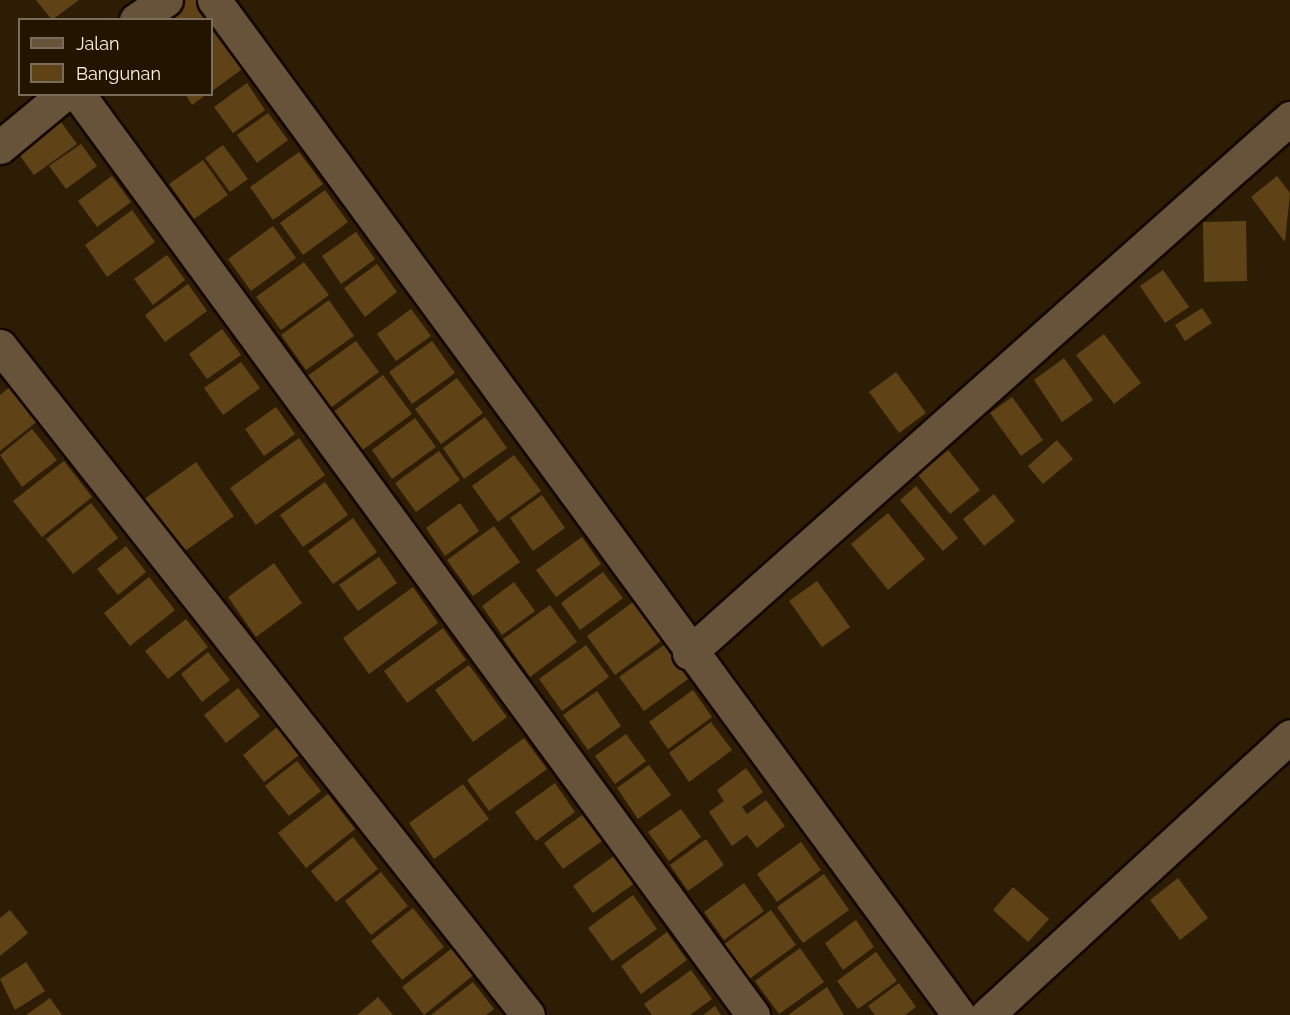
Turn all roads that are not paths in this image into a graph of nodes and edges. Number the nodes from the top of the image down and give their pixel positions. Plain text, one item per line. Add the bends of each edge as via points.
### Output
1 (119, 0) edge
2 (166, 0) edge
3 (214, 0) edge
4 (133, 18) edge
5 (138, 18) edge
6 (62, 96) edge
7 (79, 96) edge
8 (1290, 118) edge
9 (0, 147) edge
10 (0, 346) edge
11 (689, 653) junction
12 (1290, 736) edge
13 (528, 1015) edge
14 (753, 1015) edge
15 (959, 1015) edge
16 (987, 1015) edge

1 - 4 street
2 - 5 street
3 - 11 street
6 - 9 street
7 - 14 street
8 - 11 street
10 - 13 street
11 - 15 street
12 - 16 street

